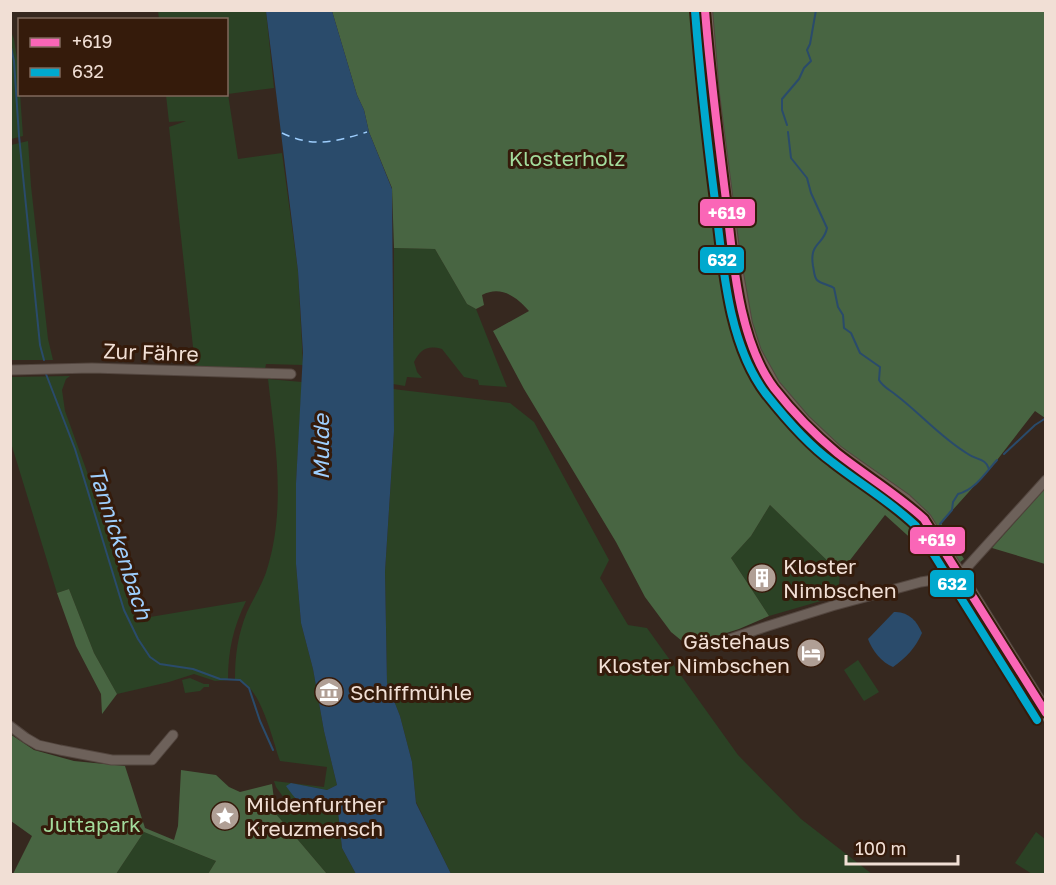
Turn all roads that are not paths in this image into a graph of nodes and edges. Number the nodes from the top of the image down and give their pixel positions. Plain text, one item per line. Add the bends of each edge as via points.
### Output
1 (705, 10) edge
2 (10, 370) edge
3 (291, 374) dead end
4 (1046, 480) edge
5 (959, 576) junction
6 (718, 643) dead end
7 (1046, 714) edge
8 (10, 726) edge
9 (173, 735) dead end

1 - 5 main road via 736,281 750,342 765,374 790,407 837,453 920,514
2 - 3 street, Zur Fähre via 92,368
4 - 5 street
5 - 6 street via 832,606
5 - 7 main road
8 - 9 street via 38,745 112,760 152,760

